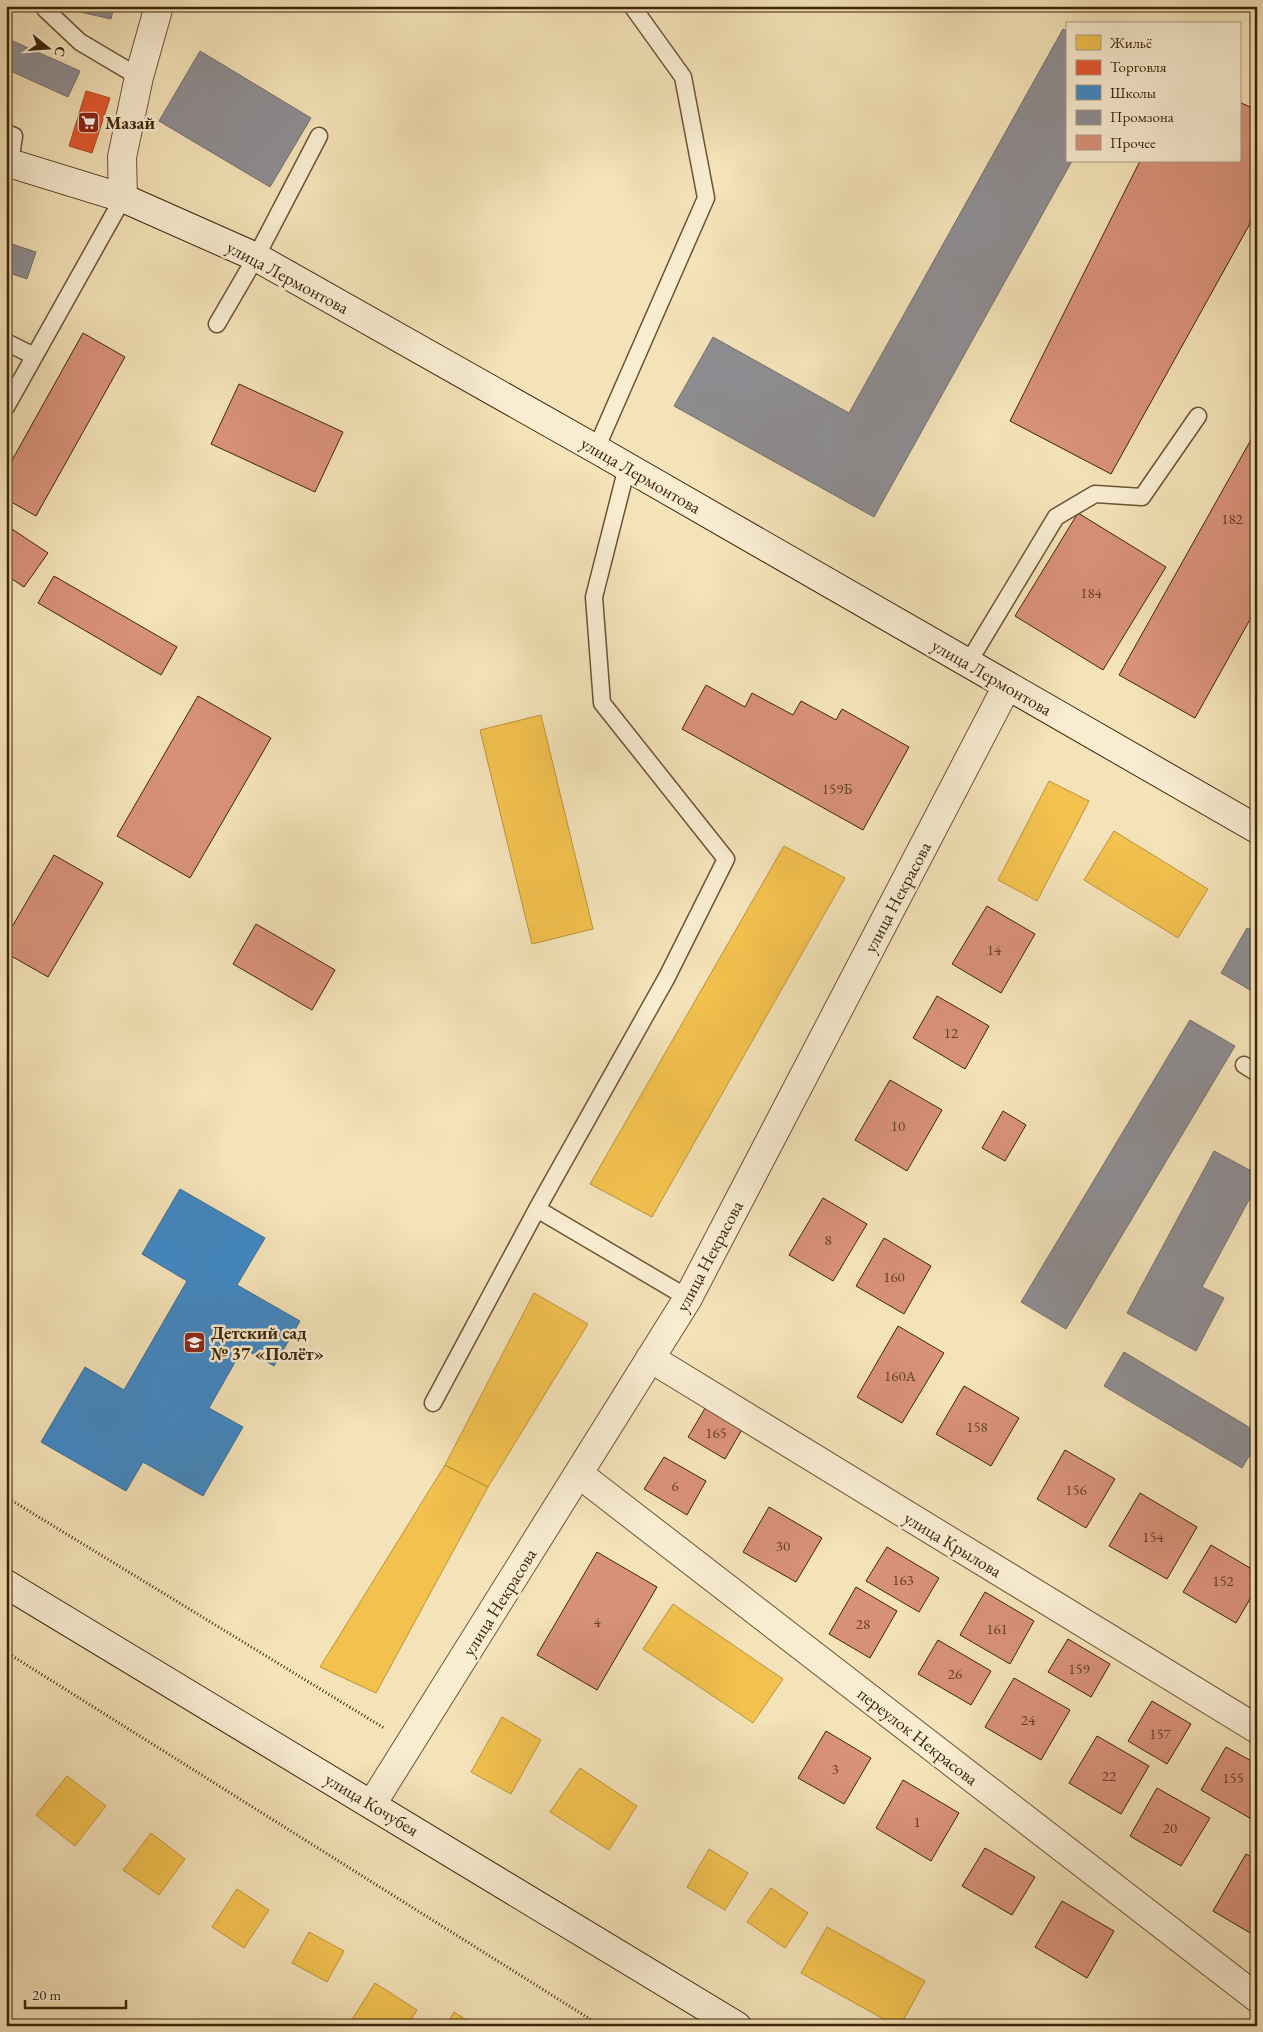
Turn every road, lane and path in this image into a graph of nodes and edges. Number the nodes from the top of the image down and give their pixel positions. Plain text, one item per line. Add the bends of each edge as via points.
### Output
1 (159, 6) edge
2 (632, 6) edge
3 (43, 7) edge
4 (139, 77) junction
5 (6, 133) edge
6 (319, 136) dead end
7 (8, 163) edge
8 (123, 198) junction
9 (256, 258) junction
10 (217, 324) dead end
11 (6, 342) edge
12 (34, 356) junction
13 (6, 407) edge
14 (1198, 416) dead end
15 (596, 449) junction
16 (628, 467) junction
17 (968, 663) junction
18 (1008, 686) junction
19 (1257, 829) edge
20 (537, 1209) junction
21 (688, 1298) junction
22 (650, 1358) junction
23 (433, 1403) dead end
24 (579, 1474) junction
25 (6, 1497) edge
26 (6, 1584) edge
27 (6, 1652) edge
28 (1257, 1729) edge
29 (410, 1744) junction
30 (372, 1804) junction
31 (1257, 1998) edge
32 (600, 2026) edge
33 (737, 2026) edge

1 - 4 street
2 - 15 lane via 683,77 706,198
3 - 4 lane via 80,42
4 - 8 street via 122,156
5 - 7 lane via 14,136
6 - 9 lane
7 - 8 street, улица Лермонтова
8 - 9 street, улица Лермонтова
8 - 12 lane
9 - 10 lane
9 - 15 street, улица Лермонтова
11 - 12 lane
12 - 13 lane
14 - 17 lane via 1142,497 1095,494 1056,517
15 - 16 street, улица Лермонтова
16 - 17 street, улица Лермонтова
16 - 20 lane via 594,597 602,703 726,859 667,977
17 - 18 street, улица Лермонтова
18 - 19 street, улица Лермонтова
18 - 21 street, улица Некрасова
20 - 21 lane
20 - 23 lane
21 - 22 street, улица Некрасова
22 - 24 street, улица Некрасова
22 - 28 street, улица Крылова
24 - 29 street, улица Некрасова
24 - 31 street, переулок Некрасова
25 - 29 path
26 - 30 street, улица Кочубея
27 - 32 path
29 - 30 street, улица Некрасова
30 - 33 street, улица Кочубея

